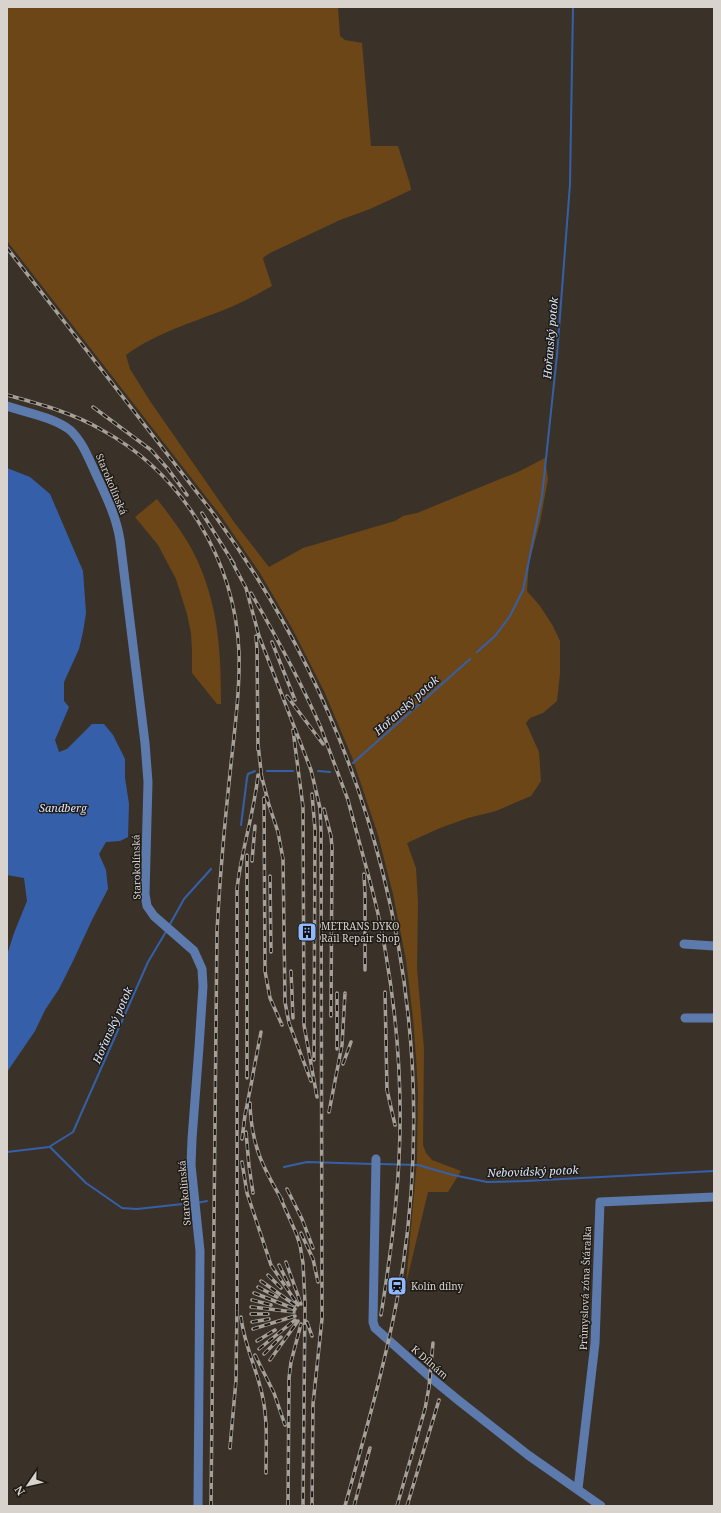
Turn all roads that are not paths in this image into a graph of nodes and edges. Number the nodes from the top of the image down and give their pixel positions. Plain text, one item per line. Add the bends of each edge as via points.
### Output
1 (7, 406) edge
2 (684, 944) dead end
3 (714, 946) edge
4 (685, 1018) dead end
5 (714, 1018) edge
6 (376, 1163) dead end
7 (714, 1197) edge
8 (578, 1489) junction
9 (198, 1506) edge
10 (601, 1506) edge

1 - 9 street, Starokolínská via 69,429 84,449 117,525 145,743 148,782 145,894 147,906 160,922 194,951 202,969 191,1165 200,1251
2 - 3 street
4 - 5 street
6 - 8 street, K Dílnám via 373,1322 375,1328 458,1400 528,1455
7 - 8 street, Průmyslová zóna Šťáralka via 600,1202 595,1343
8 - 10 street, K Dílnám

